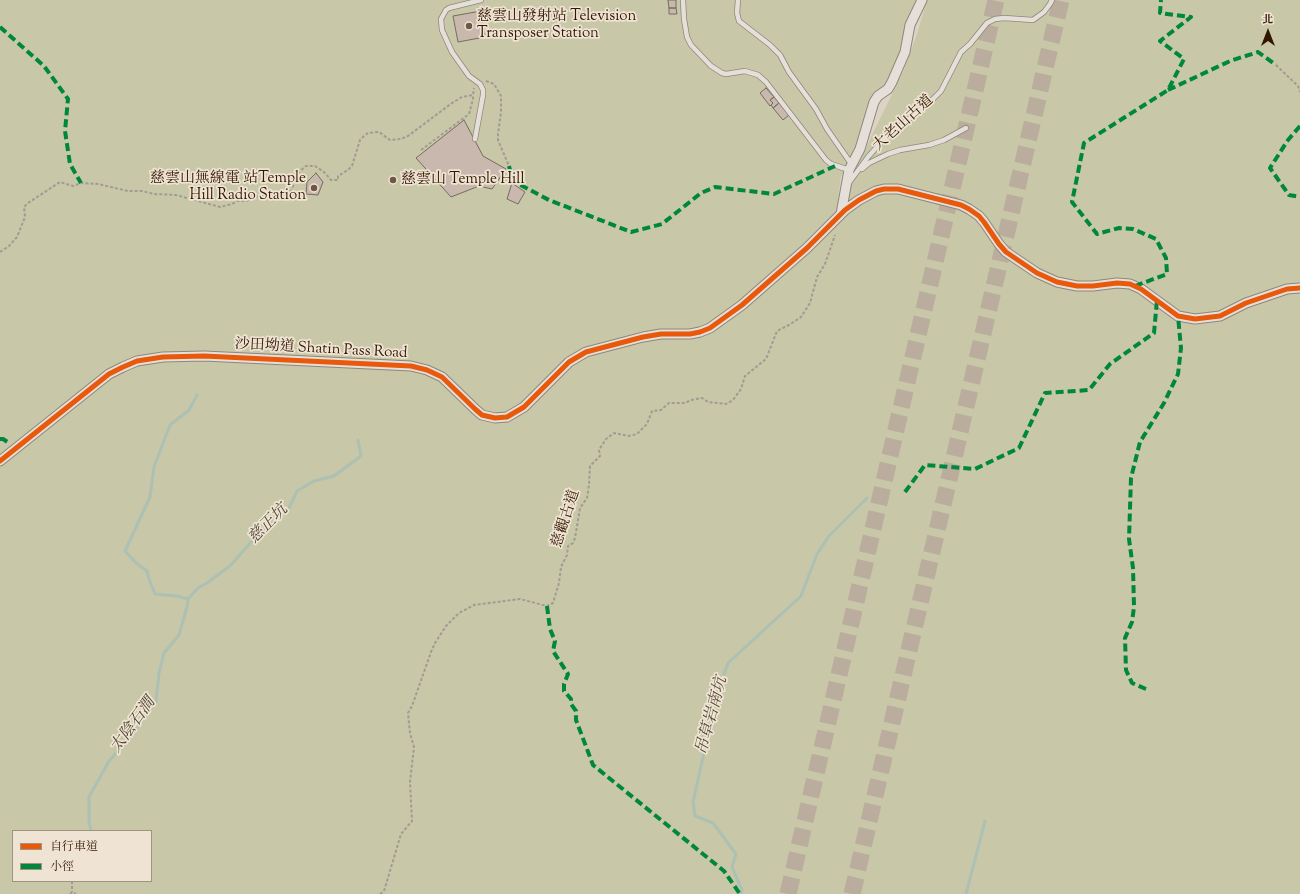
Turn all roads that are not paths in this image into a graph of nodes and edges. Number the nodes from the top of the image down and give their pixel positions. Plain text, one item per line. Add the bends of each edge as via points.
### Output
1 (481, 0) edge
2 (683, 0) edge
3 (738, 0) edge
4 (922, 0) edge
5 (1052, 0) edge
6 (966, 128) dead end
7 (475, 139) dead end
8 (853, 169) junction
9 (841, 214) junction
10 (1300, 288) edge
11 (0, 461) edge

1 - 7 lane via 450,8 441,19 442,30 452,52 469,76 480,84 483,95
2 - 8 lane via 687,37 691,45 711,66 726,74 745,71 758,75 831,164
3 - 8 lane via 737,13 740,21 780,55
4 - 8 street via 909,28 906,47 890,86 874,102
5 - 8 lane, 大老山古道 via 1044,12 1033,20 1004,18 987,23 961,52 940,91 930,102 883,140
6 - 8 lane via 944,140 900,150
8 - 9 street via 846,187
9 - 10 street, 沙田坳道 Shatin Pass Road via 859,200 884,189 898,189 961,205 979,216 1006,252 1037,273 1057,282 1077,286 1116,282 1130,284 1178,316 1195,320 1220,316 1287,289
9 - 11 street, 沙田坳道 Shatin Pass Road via 807,248 742,305 710,328 690,334 643,337 586,352 569,362 524,407 507,417 482,415 442,377 410,366 204,356 163,357 137,361 113,372

